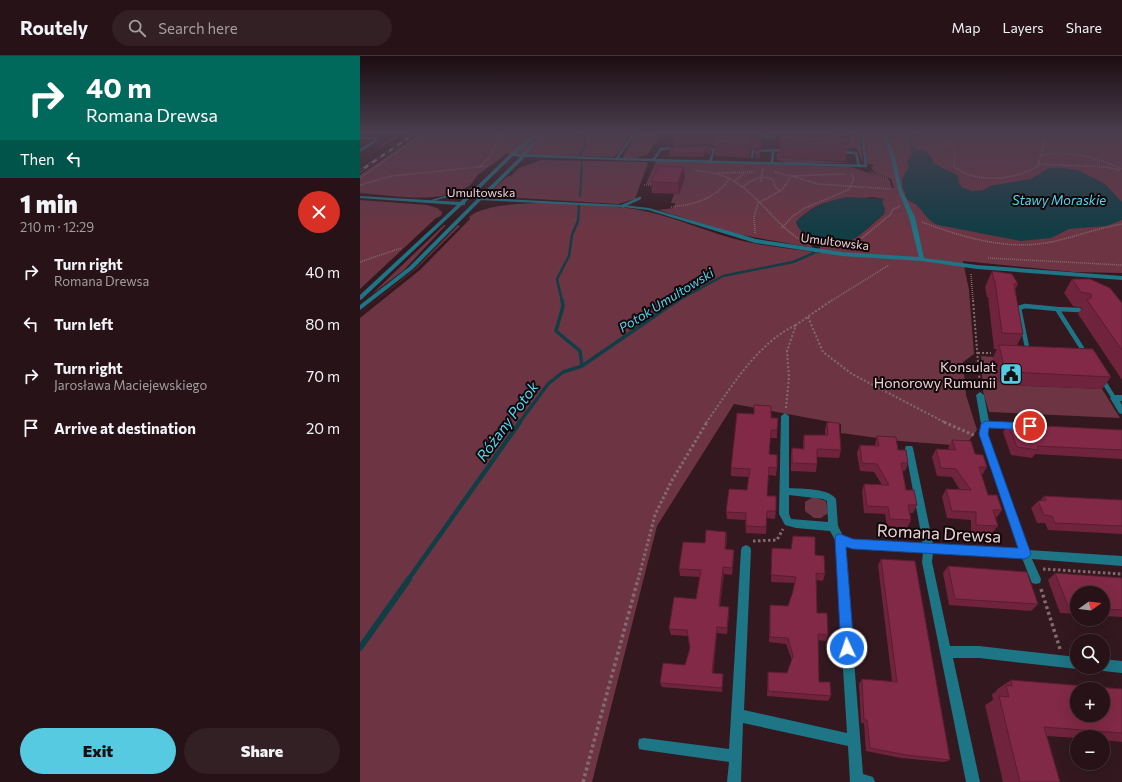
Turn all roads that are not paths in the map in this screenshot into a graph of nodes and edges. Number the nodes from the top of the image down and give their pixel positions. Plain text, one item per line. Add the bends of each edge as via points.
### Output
1 (500, 166) edge
2 (513, 166) edge
3 (850, 166) edge
4 (866, 166) edge
5 (894, 166) edge
6 (860, 167) joint
7 (479, 186) junction
8 (360, 197) edge
9 (640, 198) dead end
10 (466, 199) junction
11 (480, 199) junction
12 (412, 200) junction
13 (433, 200) junction
14 (550, 202) junction
15 (460, 204) junction
16 (475, 205) junction
17 (623, 206) junction
18 (922, 259) junction
19 (1122, 278) edge
20 (360, 298) edge
21 (360, 308) edge
22 (1057, 309) junction
23 (1079, 310) dead end
24 (1022, 354) edge
25 (1029, 354) junction
26 (1037, 355) edge
27 (1081, 357) edge
28 (1097, 371) edge
29 (980, 395) road end
30 (1118, 398) edge
31 (1122, 410) edge
32 (785, 416) road end
33 (985, 424) junction
34 (1025, 426) edge
35 (909, 448) dead end
36 (784, 491) junction
37 (833, 527) junction
38 (840, 539) junction
39 (929, 549) junction
40 (746, 550) road end
41 (1025, 554) junction
42 (1122, 561) edge
43 (1036, 579) road end
44 (945, 652) junction
45 (1070, 662) edge
46 (1110, 666) edge
47 (1122, 667) edge
48 (737, 715) junction
49 (853, 741) junction
50 (644, 744) dead end
51 (735, 756) junction
52 (861, 781) edge
53 (734, 782) edge
54 (973, 782) edge

1 - 7 street
2 - 11 street
3 - 6 lane
4 - 6 lane
5 - 18 street via 912,217
7 - 10 street
7 - 13 street
8 - 12 street, Umultowska
9 - 17 lane
10 - 11 street, Umultowska
10 - 13 street, Umultowska
10 - 15 street
11 - 14 street, Umultowska
11 - 16 street
12 - 13 street, Umultowska
12 - 15 street, Umultowska
14 - 16 street, Umultowska
14 - 17 street, Umultowska
15 - 16 street, Umultowska
15 - 20 street
16 - 21 street via 411,268
17 - 18 street, Umultowska via 649,209 755,241 815,250
18 - 19 street, Umultowska via 984,267
22 - 23 lane
22 - 25 lane via 1025,306 1019,308
22 - 27 lane via 1088,357
24 - 25 lane
25 - 26 lane
28 - 30 lane
29 - 33 street
30 - 31 street
32 - 36 street
33 - 34 street
33 - 41 street via 984,434
35 - 39 street
36 - 37 street via 826,495 831,499
36 - 37 street via 784,514 788,522
37 - 38 street
38 - 39 street, Romana Drewsa via 853,544
38 - 49 street
39 - 41 street, Romana Drewsa
39 - 44 street via 927,562
40 - 48 street
41 - 42 street, Romana Drewsa
41 - 43 street
44 - 45 street via 979,652
44 - 54 street
46 - 47 street
48 - 49 street
48 - 51 street
49 - 52 street
50 - 51 street
51 - 53 street

